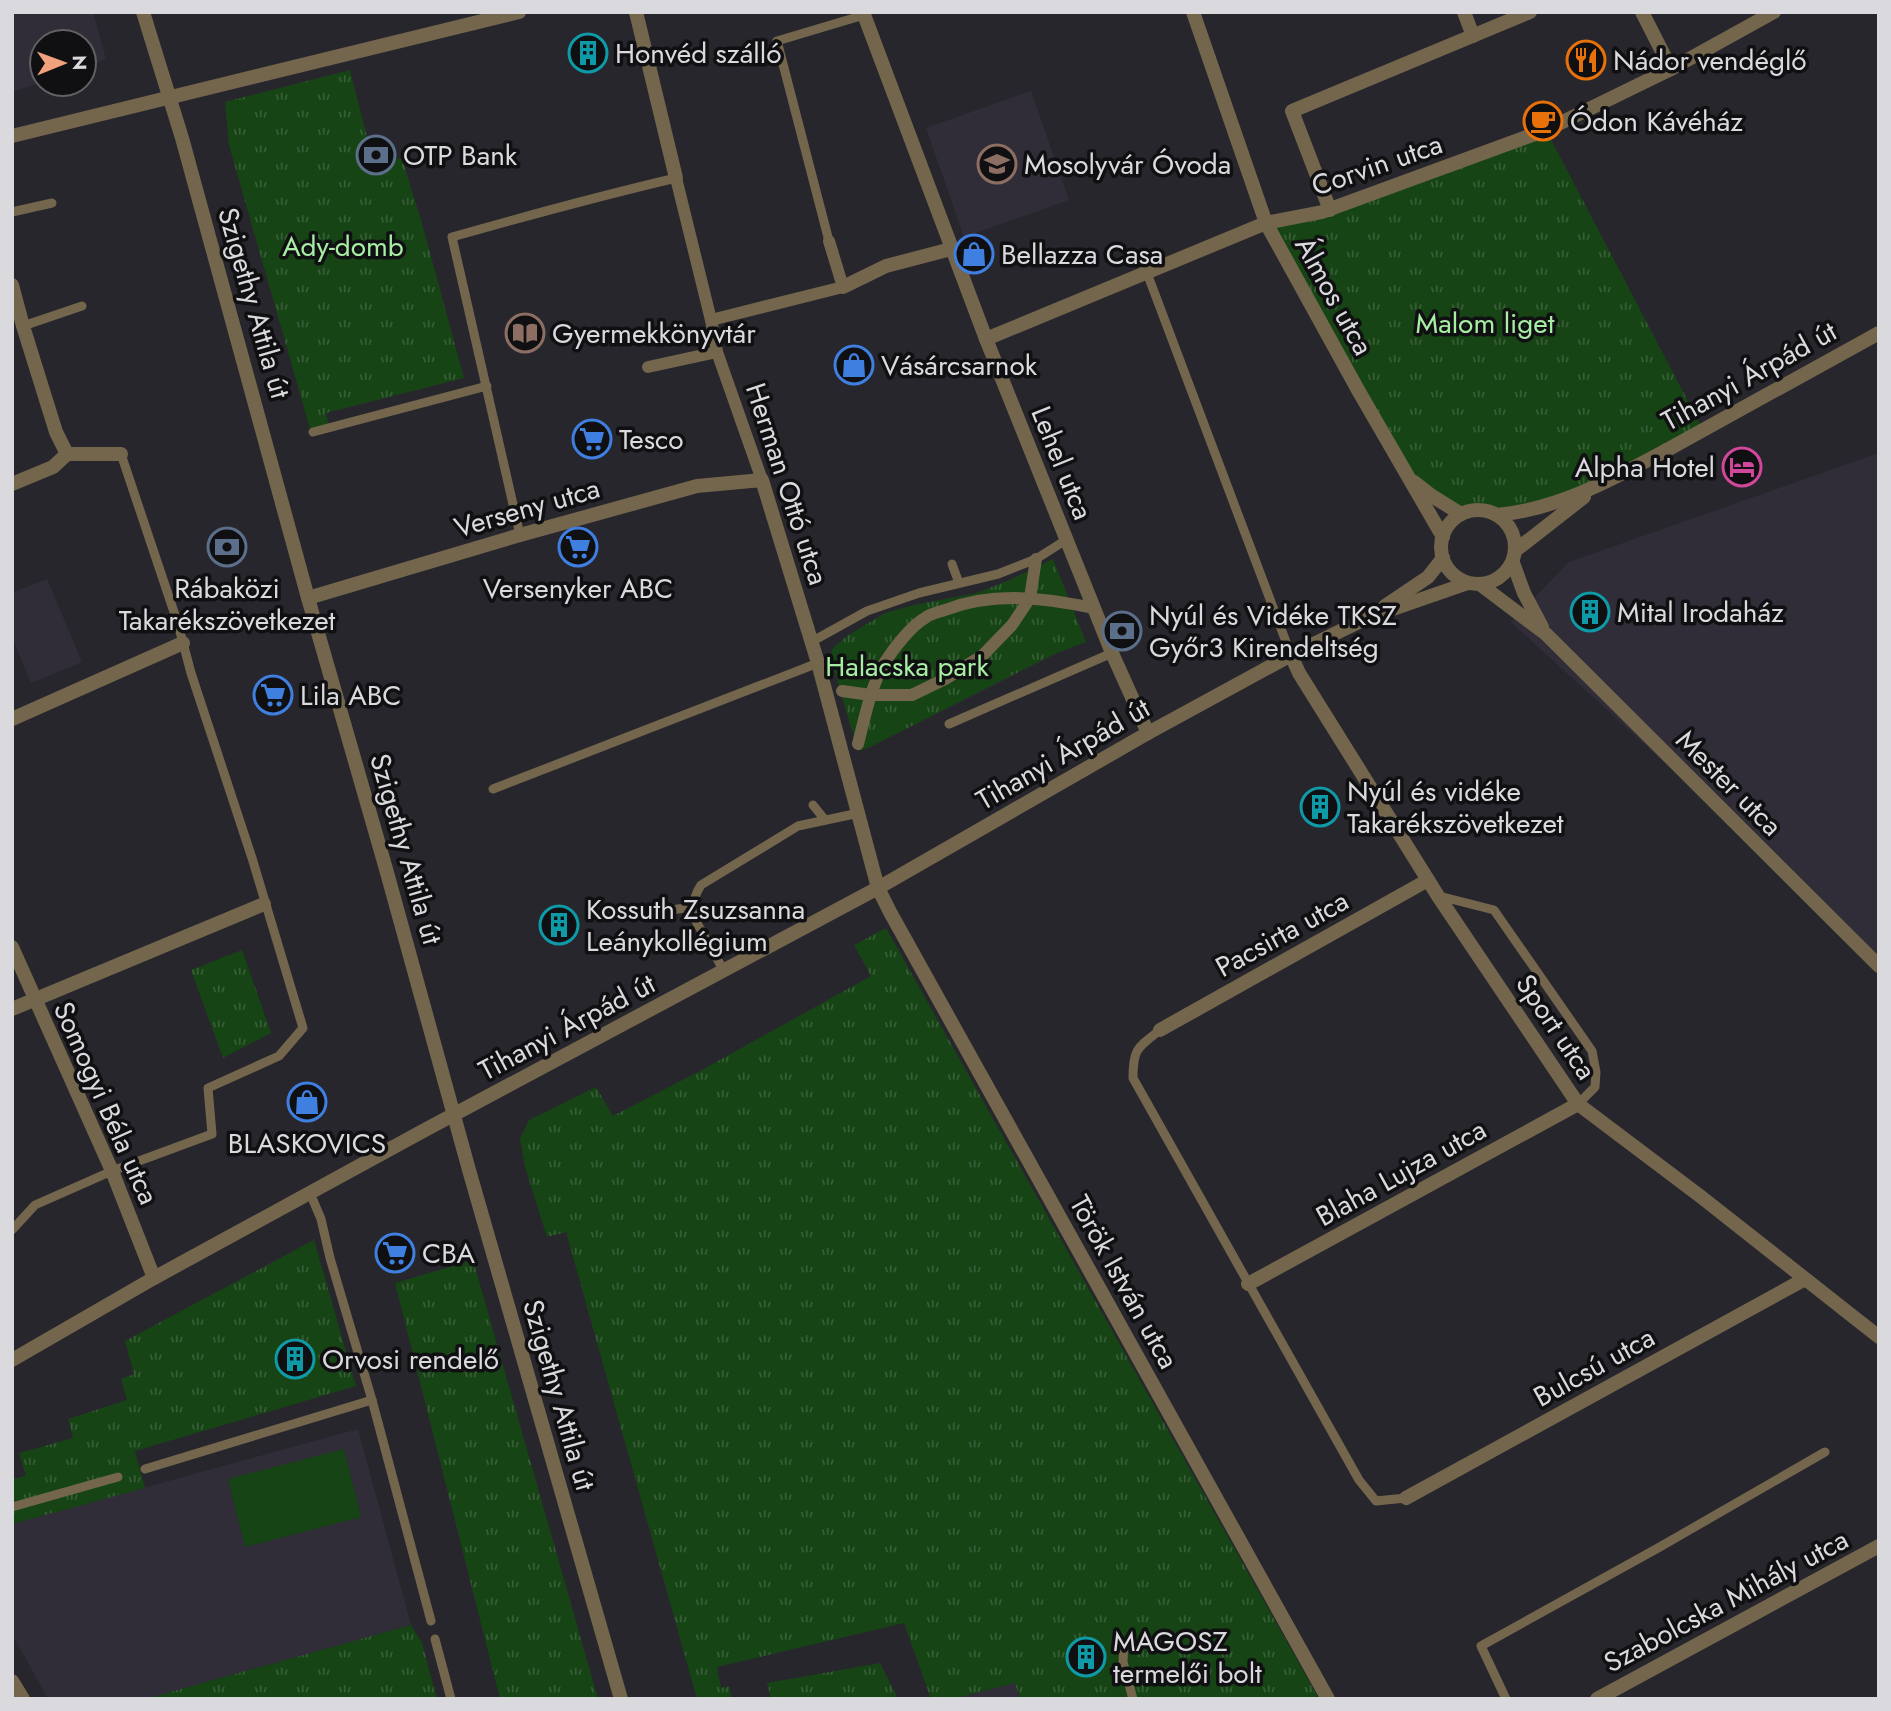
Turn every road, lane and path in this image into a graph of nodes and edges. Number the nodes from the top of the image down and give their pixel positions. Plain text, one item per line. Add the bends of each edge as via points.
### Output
1 (143, 12) edge
2 (519, 12) edge
3 (636, 12) edge
4 (1193, 12) edge
5 (1464, 12) edge
6 (1530, 12) edge
7 (1642, 12) edge
8 (1774, 12) edge
9 (863, 14) edge
10 (1473, 36) junction
11 (1671, 69) junction
12 (170, 97) junction
13 (12, 136) edge
14 (676, 178) junction
15 (52, 203) dead end
16 (1330, 210) junction
17 (12, 212) edge
18 (1266, 223) junction
19 (829, 241) joint
20 (951, 249) junction
21 (1147, 273) junction
22 (12, 285) edge
23 (843, 287) junction
24 (82, 306) dead end
25 (711, 320) junction
26 (23, 326) junction
27 (1879, 333) edge
28 (986, 339) junction
29 (717, 352) junction
30 (648, 367) dead end
31 (487, 386) junction
32 (313, 432) dead end
33 (67, 454) junction
34 (121, 454) joint
35 (1408, 476) junction
36 (762, 480) junction
37 (1605, 482) junction
38 (12, 484) edge
39 (1461, 514) junction
40 (1497, 515) junction
41 (520, 535) junction
42 (1443, 537) junction
43 (1066, 540) junction
44 (1514, 556) junction
45 (1443, 558) junction
46 (1036, 559) junction
47 (951, 564) dead end
48 (959, 583) junction
49 (1475, 584) junction
50 (309, 598) junction
51 (1030, 598) junction
52 (1094, 608) junction
53 (1367, 618) junction
54 (1546, 634) junction
55 (811, 642) junction
56 (183, 643) junction
57 (1112, 653) junction
58 (1292, 655) junction
59 (818, 663) junction
60 (842, 691) dead end
61 (871, 695) junction
62 (12, 719) edge
63 (949, 724) dead end
64 (1148, 733) junction
65 (858, 744) dead end
66 (493, 789) dead end
67 (813, 805) dead end
68 (859, 813) junction
69 (825, 820) junction
70 (1428, 880) junction
71 (878, 888) junction
72 (1438, 896) junction
73 (264, 904) junction
74 (692, 907) junction
75 (671, 910) dead end
76 (12, 947) edge
77 (1879, 966) edge
78 (724, 971) junction
79 (34, 999) junction
80 (12, 1009) edge
81 (1160, 1030) joint
82 (1578, 1104) junction
83 (454, 1115) junction
84 (112, 1171) junction
85 (310, 1193) junction
86 (12, 1230) edge
87 (154, 1279) junction
88 (1805, 1279) junction
89 (1248, 1284) junction
90 (1879, 1337) edge
91 (12, 1360) edge
92 (372, 1401) junction
93 (1825, 1452) dead end
94 (145, 1469) dead end
95 (118, 1477) dead end
96 (1406, 1497) joint
97 (12, 1507) edge
98 (1879, 1546) edge
99 (430, 1621) dead end
100 (435, 1639) dead end
101 (1124, 1642) dead end
102 (12, 1681) edge
103 (23, 1699) edge
104 (451, 1699) edge
105 (621, 1699) edge
106 (1133, 1699) edge
107 (1328, 1699) edge
108 (1506, 1699) edge
109 (1597, 1699) edge

1 - 12 street, Szigethy Attila út
2 - 12 street
3 - 14 street, Herman Ottó utca
4 - 18 street, Álmos utca
5 - 10 street
6 - 10 street
7 - 11 street
8 - 11 street, Corvin utca
9 - 19 lane via 777,41
9 - 20 street, Lehel utca
10 - 16 street via 1292,111
11 - 16 street, Corvin utca via 1546,130
12 - 13 street
12 - 50 street, Szigethy Attila út
14 - 25 street, Herman Ottó utca
14 - 31 lane via 452,237
15 - 17 lane
16 - 18 street, Corvin utca
18 - 21 street, Corvin utca
18 - 35 street, Álmos utca
19 - 23 street
20 - 23 street via 886,266
20 - 28 street, Lehel utca
21 - 28 street, Corvin utca
21 - 58 lane
22 - 26 street
23 - 25 street
24 - 26 lane
25 - 29 street, Herman Ottó utca
26 - 33 street
27 - 37 street, Tihanyi Árpád út
28 - 43 street, Lehel utca
29 - 30 street
29 - 36 street, Herman Ottó utca
31 - 32 lane
31 - 41 lane
33 - 34 street
33 - 38 street via 53,467
34 - 56 lane
35 - 39 street, Álmos utca
35 - 42 street, Álmos utca
36 - 41 street, Verseny utca via 697,486
36 - 55 street, Herman Ottó utca
37 - 40 street, Tihanyi Árpád út via 1552,503
37 - 44 street, Tihanyi Árpád út via 1555,518
39 - 40 street, Tihanyi Árpád út via 1479,510
39 - 42 street
40 - 44 street via 1511,530
41 - 50 street, Verseny utca
42 - 45 street
43 - 46 lane
43 - 52 street, Lehel utca
44 - 49 street, Tihanyi Árpád út via 1500,578
44 - 54 street, Mester utca via 1527,600
45 - 49 street via 1452,574
45 - 53 street, Tihanyi Árpád út via 1428,577
46 - 48 lane via 998,575
46 - 51 street
47 - 48 lane
48 - 55 lane via 867,611
49 - 53 street, Tihanyi Árpád út
49 - 54 street, Mester utca
50 - 83 street, Szigethy Attila út
51 - 52 street
51 - 61 street via 983,655 947,678 912,695
51 - 61 street via 985,599 924,618 884,664
52 - 57 street, Lehel utca
53 - 58 street, Tihanyi Árpád út
54 - 77 street, Mester utca
55 - 59 street, Herman Ottó utca
56 - 62 street
56 - 73 lane
57 - 63 lane
57 - 64 street, Lehel utca
58 - 64 street, Tihanyi Árpád út
58 - 70 street, Sport utca
59 - 66 lane
59 - 68 street, Herman Ottó utca
60 - 61 street
61 - 65 street
64 - 71 street, Tihanyi Árpád út
67 - 69 lane
68 - 69 lane
68 - 71 street, Herman Ottó utca
69 - 74 lane via 798,826 701,885
70 - 72 street, Sport utca
70 - 81 street, Pacsirta utca
71 - 78 street, Tihanyi Árpád út
71 - 107 street, Török István utca
72 - 82 street, Sport utca
72 - 82 lane via 1494,911 1592,1051 1595,1087
73 - 79 street
73 - 84 lane via 303,1028 279,1056 208,1088 212,1134
74 - 75 lane
74 - 78 lane via 697,926
76 - 79 street, Somogyi Béla utca
78 - 83 street, Tihanyi Árpád út
79 - 80 street
79 - 84 street, Somogyi Béla utca
81 - 89 lane via 1133,1056 1133,1078
82 - 88 street, Sport utca
82 - 89 street, Blaha Lujza utca
83 - 85 street, Tihanyi Árpád út
83 - 105 street, Szigethy Attila út
84 - 86 lane via 35,1205
84 - 87 street, Somogyi Béla utca
85 - 87 street, Tihanyi Árpád út
85 - 92 lane
87 - 91 street, Tihanyi Árpád út
88 - 90 street, Sport utca
88 - 96 street, Bulcsú utca
89 - 96 lane via 1359,1480 1376,1502
92 - 94 lane
92 - 99 lane
93 - 108 lane via 1481,1646
95 - 97 lane
98 - 109 street, Szabolcska Mihály utca
100 - 104 lane
101 - 106 lane
102 - 103 street

